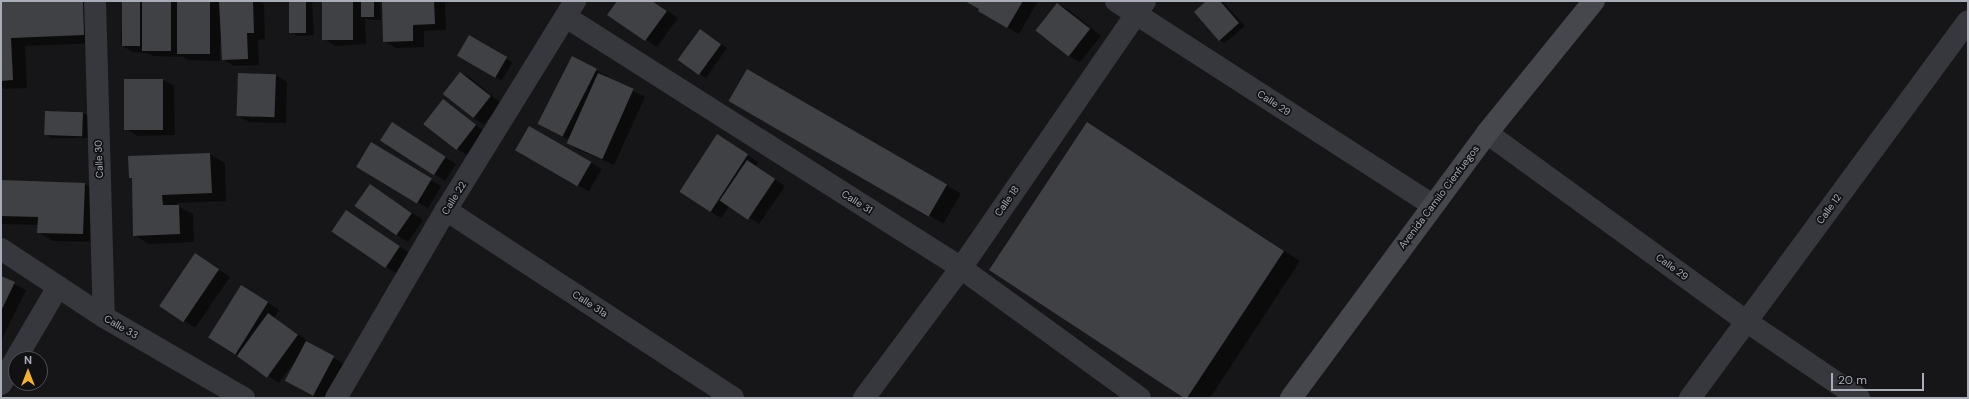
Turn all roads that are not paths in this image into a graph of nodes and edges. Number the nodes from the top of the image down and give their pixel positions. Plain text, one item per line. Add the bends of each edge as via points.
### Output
1 (95, 1) edge
2 (1116, 1) edge
3 (1594, 1) edge
4 (1141, 7) edge
5 (571, 9) edge
6 (1968, 21) edge
7 (1487, 133) junction
8 (1432, 205) junction
9 (446, 210) junction
10 (1, 249) edge
11 (961, 268) junction
12 (58, 288) junction
13 (104, 317) junction
14 (1746, 321) junction
15 (1, 384) edge
16 (244, 398) edge
17 (336, 398) edge
18 (733, 398) edge
19 (864, 398) edge
20 (1140, 398) edge
21 (1291, 398) edge
22 (1690, 398) edge
23 (1859, 398) edge

1 - 13 street, Calle 30
2 - 4 street, Calle 29
3 - 7 main road, Avenida Camilo Cienfuegos
4 - 8 street, Calle 29
4 - 11 street, Calle 18
5 - 9 street, Calle 22
5 - 11 street, Calle 31
6 - 14 street, Calle 12
7 - 8 main road, Avenida Camilo Cienfuegos
7 - 14 street, Calle 29
8 - 21 main road, Avenida Camilo Cienfuegos
9 - 17 street, Calle 22
9 - 18 street, Calle 31a
10 - 12 street, Calle 33
11 - 19 street, Calle 18
11 - 20 street, Calle 31
12 - 13 street, Calle 33
12 - 15 street
13 - 16 street, Calle 33
14 - 22 street, Calle 12
14 - 23 street, Calle 29

